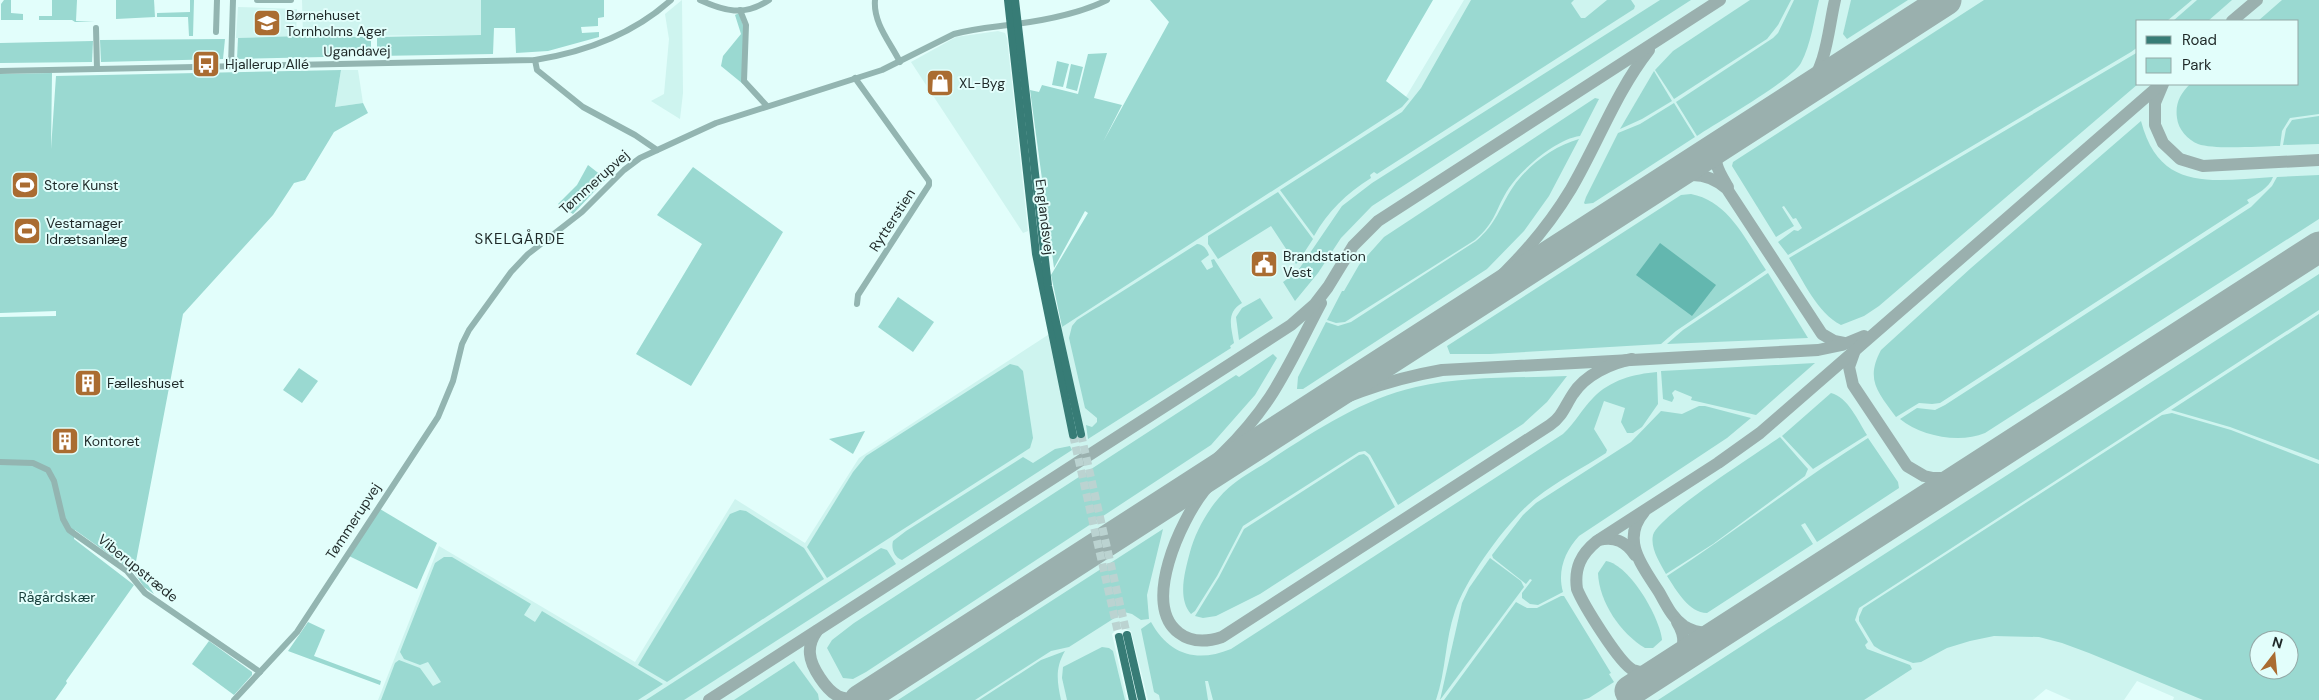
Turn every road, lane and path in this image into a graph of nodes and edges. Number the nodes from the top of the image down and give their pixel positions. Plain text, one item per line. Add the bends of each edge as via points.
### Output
1 (217, 0) edge
2 (233, 0) edge
3 (257, 0) edge
4 (291, 0) edge
5 (671, 0) edge
6 (700, 0) edge
7 (769, 0) edge
8 (875, 0) edge
9 (1008, 0) edge
10 (1015, 0) edge
11 (1107, 0) edge
12 (740, 10) junction
13 (1014, 24) junction
14 (96, 28) dead end
15 (216, 32) dead end
16 (535, 60) junction
17 (900, 62) junction
18 (232, 66) junction
19 (97, 69) junction
20 (0, 71) edge
21 (855, 78) junction
22 (767, 106) junction
23 (656, 150) junction
24 (857, 304) dead end
25 (1077, 435) tunnel mouth
26 (0, 462) edge
27 (260, 672) junction
28 (234, 700) edge
29 (1133, 700) edge
30 (1142, 700) edge

1 - 15 street
2 - 18 street
3 - 4 street
5 - 16 street, Ugandavej via 638,24 602,42
6 - 12 street via 722,10
7 - 12 street
8 - 17 street via 880,25
9 - 13 main road, Englandsvej
10 - 13 main road, Englandsvej
11 - 13 street, Tømmerupvej
12 - 22 street via 746,25 744,81
13 - 17 street, Tømmerupvej via 954,34
13 - 25 main road, Englandsvej via 1036,254
14 - 19 street
16 - 18 street, Ugandavej
16 - 23 street via 537,70 583,107
17 - 21 street, Tømmerupvej
18 - 19 street, Ugandavej
19 - 20 street, Ugandavej
21 - 22 street, Tømmerupvej
21 - 24 street, Rytterstien via 929,181 858,295
22 - 23 street, Tømmerupvej
23 - 27 street, Tømmerupvej via 624,170 582,212 511,272 469,330 438,417 297,632
26 - 27 street, Viberupstræde via 33,463 48,470 69,530 127,571 145,593
27 - 28 street, Tømmerupvej
29 - 30 main road via 1123,636

